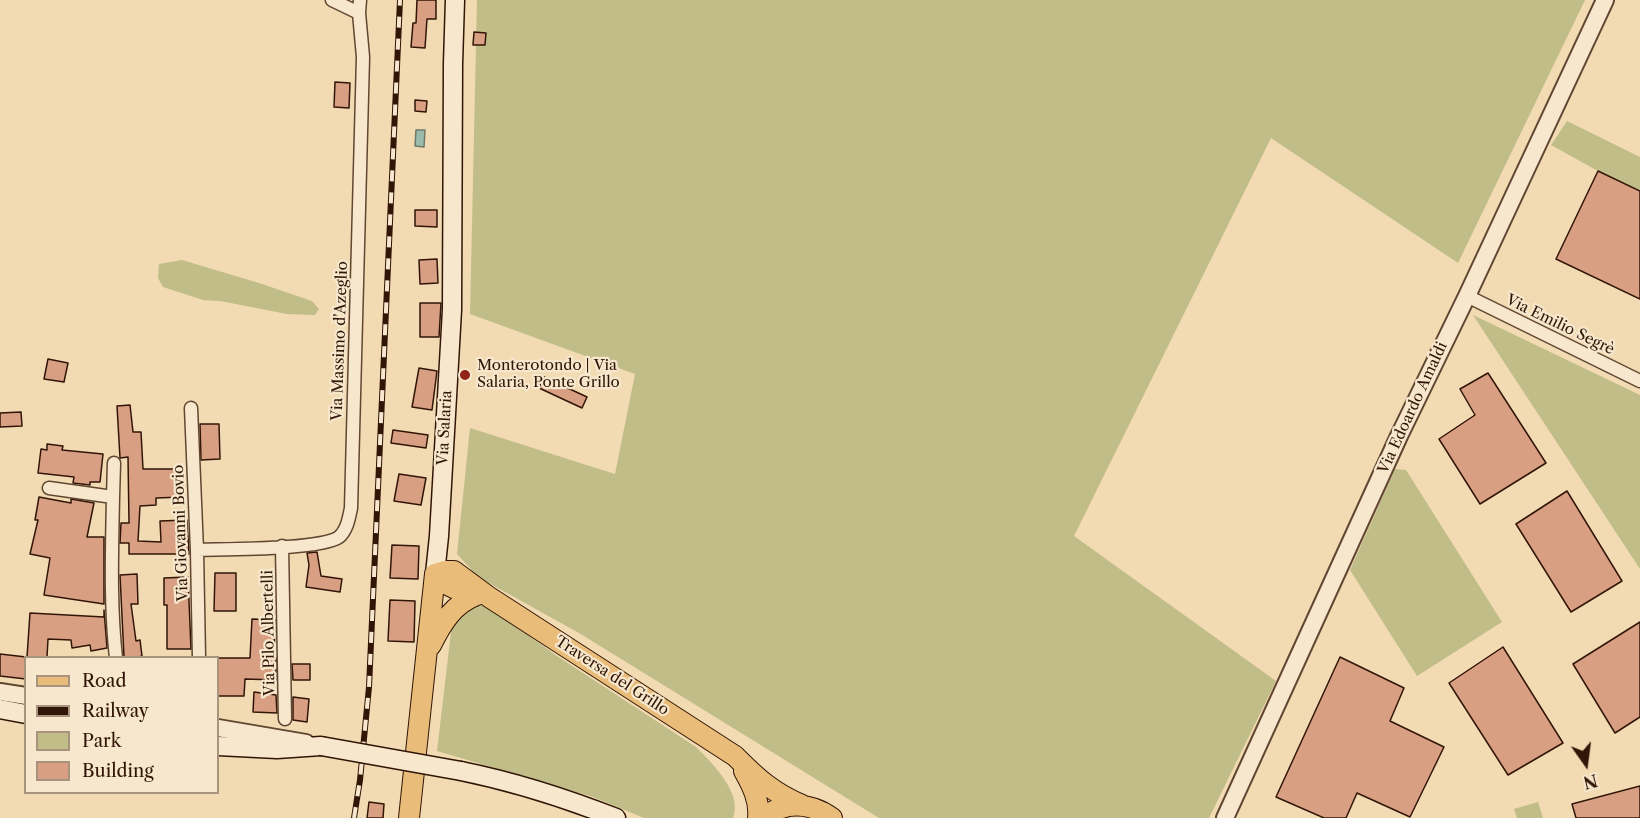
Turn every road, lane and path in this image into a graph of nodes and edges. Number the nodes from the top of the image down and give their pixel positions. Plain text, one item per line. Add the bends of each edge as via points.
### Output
1 (332, 0) edge
2 (454, 0) edge
3 (1605, 0) edge
4 (360, 6) edge
5 (1467, 296) junction
6 (1640, 381) edge
7 (191, 408) dead end
8 (114, 463) dead end
9 (49, 488) dead end
10 (113, 497) junction
11 (282, 546) junction
12 (197, 550) junction
13 (445, 573) junction
14 (483, 596) junction
15 (427, 652) junction
16 (117, 656) edge
17 (199, 656) edge
18 (0, 692) edge
19 (24, 696) edge
20 (0, 709) edge
21 (24, 714) edge
22 (285, 719) dead end
23 (219, 728) edge
24 (219, 746) edge
25 (321, 746) junction
26 (735, 756) junction
27 (802, 805) junction
28 (409, 818) edge
29 (616, 818) edge
30 (758, 818) edge
31 (764, 818) edge
32 (832, 818) edge
33 (1225, 818) edge

1 - 4 street
2 - 13 main road, Via Salaria via 452,310 439,536
3 - 5 street, Via Edoardo Amaldi
4 - 11 street, Via Massimo d'Azeglio via 363,57 350,514 344,532 333,540
5 - 6 street, Via Emilio Segrè
5 - 33 street, Via Edoardo Amaldi via 1394,446
7 - 12 street, Via Giovanni Bovio
8 - 10 street
9 - 10 street
10 - 16 street via 111,594
11 - 12 street, Via Massimo d'Azeglio
11 - 22 street, Via Pilo Albertelli
12 - 17 street, Via Giovanni Bovio
13 - 14 main road, Traversa del Grillo via 443,583
13 - 15 main road, Via Salaria
14 - 15 main road via 462,602 450,612
14 - 26 main road, Traversa del Grillo
15 - 28 main road, Via Salaria
18 - 19 street
20 - 21 main road
23 - 25 street
24 - 25 main road
25 - 29 main road, bridge via 497,779
26 - 27 main road, Traversa del Grillo via 770,789
26 - 30 main road, Traversa del Grillo via 755,795
27 - 31 main road via 786,807
27 - 32 main road, Traversa del Grillo

